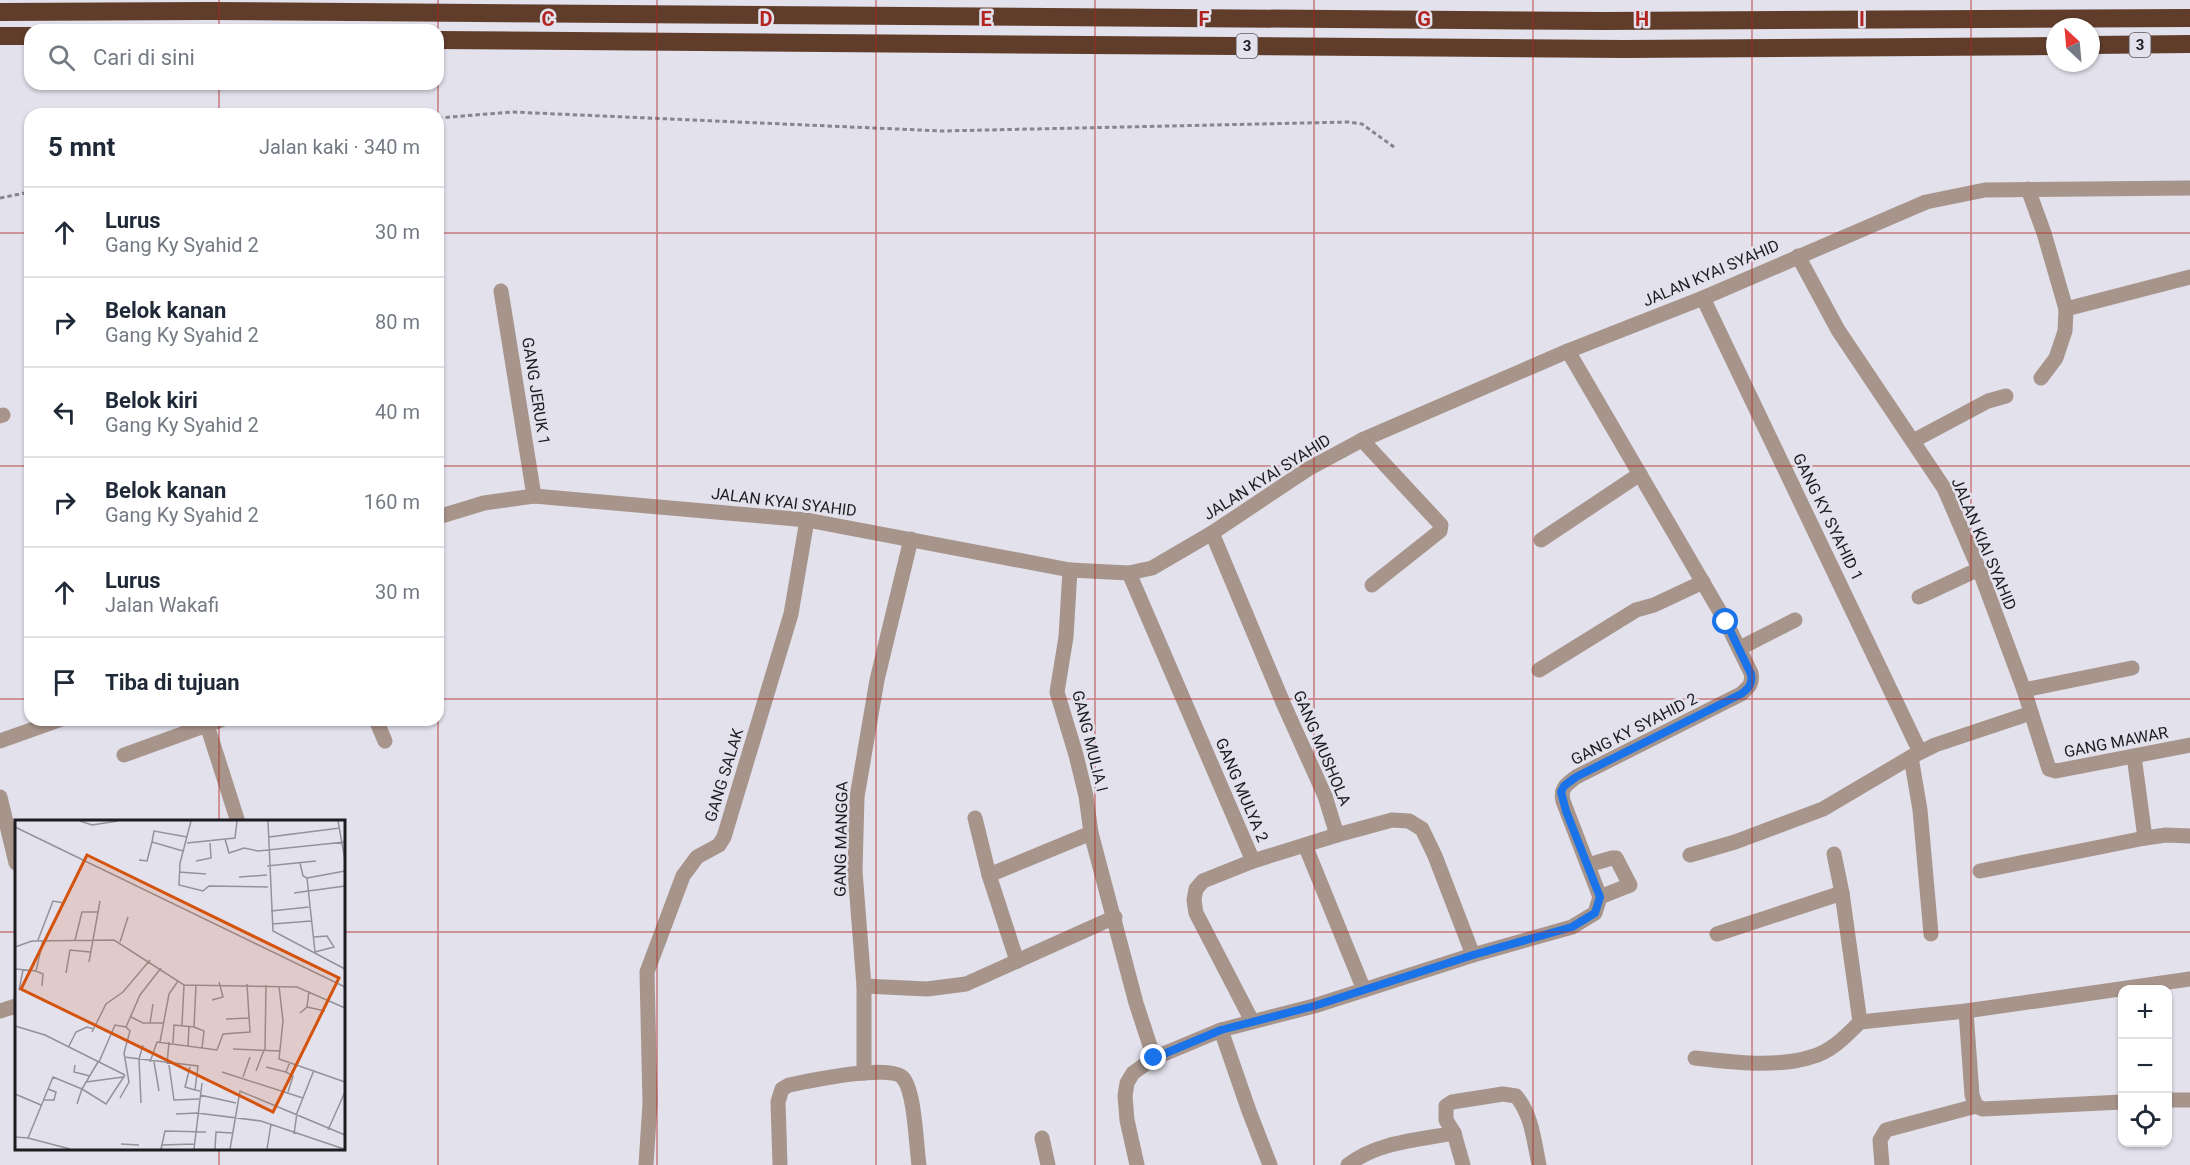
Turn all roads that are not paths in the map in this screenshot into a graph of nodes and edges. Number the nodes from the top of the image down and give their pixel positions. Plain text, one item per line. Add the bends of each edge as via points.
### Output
1 (0, 12) edge
2 (2190, 18) edge
3 (0, 36) edge
4 (24, 36) edge
5 (444, 40) edge
6 (2190, 44) edge
7 (2100, 45) edge
8 (2046, 46) edge
9 (2190, 188) edge
10 (2028, 189) junction
11 (1798, 256) junction
12 (2190, 277) edge
13 (501, 291) dead end
14 (1703, 298) junction
15 (2066, 309) junction
16 (1568, 351) junction
17 (2041, 378) dead end
18 (2006, 396) dead end
19 (1362, 440) junction
20 (1912, 441) junction
21 (1640, 474) junction
22 (534, 496) junction
23 (444, 515) edge
24 (807, 520) junction
25 (1212, 533) junction
26 (911, 539) junction
27 (1541, 540) dead end
28 (1979, 569) junction
29 (1070, 570) junction
30 (1130, 573) junction
31 (1703, 582) junction
32 (1372, 585) dead end
33 (1919, 597) dead end
34 (1795, 620) dead end
35 (1740, 648) junction
36 (2132, 668) dead end
37 (1539, 670) dead end
38 (2024, 690) junction
39 (2031, 713) junction
40 (42, 726) edge
41 (206, 726) edge
42 (215, 726) edge
43 (379, 726) edge
44 (0, 741) edge
45 (385, 741) dead end
46 (2190, 745) edge
47 (1916, 754) junction
48 (124, 755) dead end
49 (2134, 756) junction
50 (2049, 769) joint
51 (0, 797) edge
52 (975, 818) dead end
53 (238, 820) edge
54 (1091, 833) junction
55 (1337, 835) junction
56 (2190, 836) edge
57 (2145, 838) junction
58 (1305, 845) junction
59 (1833, 854) dead end
60 (1690, 855) dead end
61 (15, 859) edge
62 (1253, 861) junction
63 (1588, 866) junction
64 (1980, 871) dead end
65 (989, 875) junction
66 (1842, 893) junction
67 (1600, 897) junction
68 (1115, 917) junction
69 (1717, 934) dead end
70 (1931, 934) dead end
71 (1473, 955) junction
72 (1017, 962) junction
73 (2190, 980) edge
74 (864, 986) junction
75 (1364, 990) junction
76 (15, 1006) edge
77 (0, 1011) edge
78 (1966, 1011) junction
79 (1252, 1021) junction
80 (1860, 1022) junction
81 (1221, 1030) junction
82 (1154, 1058) junction
83 (1695, 1058) dead end
84 (864, 1073) junction
85 (2172, 1100) edge
86 (2190, 1100) edge
87 (2118, 1102) edge
88 (1976, 1106) junction
89 (1454, 1133) junction
90 (1042, 1138) dead end
91 (646, 1165) edge
92 (780, 1165) edge
93 (919, 1165) edge
94 (1048, 1165) edge
95 (1137, 1165) edge
96 (1270, 1165) edge
97 (1348, 1165) edge
98 (1463, 1165) edge
99 (1539, 1165) edge
100 (1882, 1165) edge

1 - 2 highway, 3 via 1592,21
3 - 4 highway
5 - 8 highway, 3 via 1624,49
6 - 7 highway, 3
9 - 10 street, JALAN KYAI SYAHID
10 - 11 street, JALAN KYAI SYAHID via 1985,190 1926,202
10 - 15 street
11 - 14 street, JALAN KYAI SYAHID
11 - 20 street, JALAN KIAI SYAHID via 1838,330
12 - 15 street
13 - 22 street, GANG JERUK 1
14 - 16 street, JALAN KYAI SYAHID
14 - 47 street, GANG KY SYAHID 1
15 - 17 street via 2065,331 2056,358
16 - 19 street, JALAN KYAI SYAHID
16 - 21 street, GANG KY SYAHID 2
18 - 20 street via 1988,401
19 - 25 street, JALAN KYAI SYAHID via 1308,469
19 - 32 street via 1441,525 1440,531
20 - 28 street, JALAN KIAI SYAHID via 1944,488
21 - 27 street
21 - 31 street, GANG KY SYAHID 2
22 - 23 street, JALAN KYAI SYAHID via 484,503
22 - 24 street, JALAN KYAI SYAHID
24 - 26 street, JALAN KYAI SYAHID
24 - 91 street, GANG SALAK via 791,614 724,837 719,845 698,857 684,876 647,972 650,1103
25 - 30 street, JALAN KYAI SYAHID via 1152,568
25 - 55 street, GANG MUSHOLA via 1325,796
26 - 29 street, JALAN KYAI SYAHID
26 - 74 street, GANG MANGGA via 877,680 857,797 855,871
28 - 33 street
28 - 38 street, JALAN KIAI SYAHID
29 - 30 street, JALAN KYAI SYAHID
29 - 54 street, GANG MULIA I via 1058,692 1086,796
30 - 62 street, GANG MULYA 2
31 - 35 street, GANG KY SYAHID 2
31 - 37 street via 1636,610
34 - 35 street
35 - 63 street, GANG KY SYAHID 2 via 1753,681 1750,687 1564,786 1563,801
36 - 38 street
38 - 39 street, JALAN KIAI SYAHID
39 - 47 street
39 - 50 street, JALAN KIAI SYAHID
40 - 44 street
41 - 48 street
42 - 53 street
43 - 45 street
46 - 49 street, GANG MAWAR
47 - 60 street via 1823,809
47 - 70 street, GANG KY SYAHID 1
49 - 50 street, GANG MAWAR via 2056,771
49 - 57 street
51 - 61 street
52 - 65 street
54 - 65 street
54 - 68 street, GANG MULIA I
55 - 58 street
55 - 71 street via 1392,820 1409,820 1422,829
56 - 57 street
57 - 64 street
58 - 62 street
58 - 75 street
59 - 66 street
62 - 79 street, GANG MULYA 2 via 1203,881 1194,900 1196,913
63 - 67 street, GANG KY SYAHID 2
63 - 67 street via 1616,858 1630,885
65 - 72 street
66 - 69 street
66 - 80 street
67 - 71 street via 1595,913 1572,927
68 - 72 street
68 - 82 street, GANG MULIA I
71 - 75 street
72 - 74 street via 966,984 927,989
73 - 78 street
74 - 84 street, GANG MANGGA
75 - 79 street
76 - 77 street
78 - 80 street
78 - 88 street
79 - 81 street
80 - 83 street via 1842,1041 1812,1057 1743,1064
81 - 82 street
81 - 96 street
82 - 95 street via 1133,1073 1127,1083 1127,1120
84 - 92 street via 782,1089
84 - 93 street via 891,1072 907,1084
85 - 86 street
87 - 88 street via 1983,1109
88 - 100 street via 1886,1130 1880,1140
89 - 97 street via 1378,1148
89 - 98 street
89 - 99 street via 1445,1113 1452,1102 1503,1094 1516,1096 1530,1121
90 - 94 street

